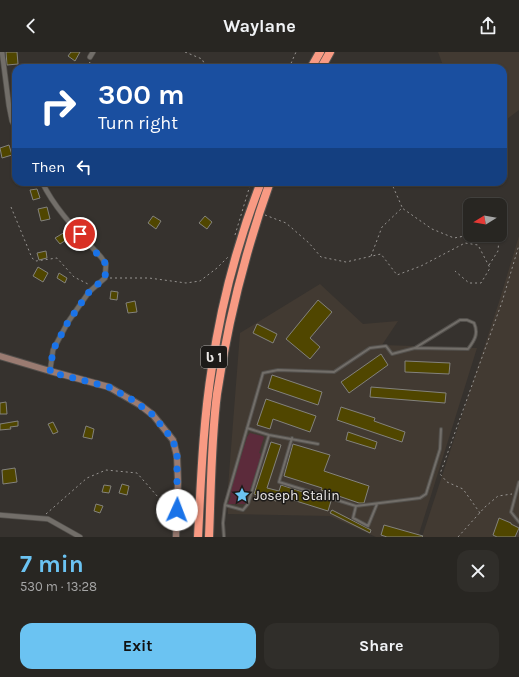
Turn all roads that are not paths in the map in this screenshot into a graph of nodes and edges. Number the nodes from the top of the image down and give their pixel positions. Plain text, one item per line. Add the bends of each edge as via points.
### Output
1 (2, 52) edge
2 (93, 52) edge
3 (320, 52) edge
4 (330, 52) edge
5 (90, 57) road end
6 (313, 64) edge
7 (323, 64) edge
8 (12, 121) edge
9 (44, 186) edge
10 (259, 186) edge
11 (269, 186) edge
12 (415, 348) junction
13 (0, 356) edge
14 (50, 372) junction
15 (247, 428) junction
16 (441, 429) dead end
17 (269, 435) junction
18 (292, 438) junction
19 (318, 444) dead end
20 (519, 482) edge
21 (376, 504) junction
22 (225, 505) junction
23 (356, 506) junction
24 (0, 515) edge
25 (519, 522) edge
26 (80, 537) edge
27 (176, 537) edge
28 (198, 537) edge
29 (209, 537) edge
30 (224, 537) edge

1 - 8 street
2 - 5 street
3 - 6 highway
4 - 7 highway
9 - 14 street via 64,217 106,264 105,278 89,292 68,322 53,350
10 - 28 highway, ს 1 via 234,263 217,335 202,458
11 - 29 highway, ს 1 via 232,307 217,396
12 - 12 lane via 468,350 475,339 477,329 474,323 460,320
12 - 15 lane via 392,354 386,346 370,348 334,372 278,370 264,373
13 - 14 street
14 - 27 street via 109,387 153,415 173,440 177,456
15 - 17 lane
15 - 22 lane
16 - 21 lane via 440,449 426,494 420,498
17 - 18 lane
17 - 22 lane via 248,504 243,510
18 - 19 lane
18 - 23 lane via 279,482
20 - 25 lane via 511,512
21 - 23 lane
21 - 23 lane via 368,526 353,518
22 - 30 lane via 222,523
24 - 26 street via 48,519

